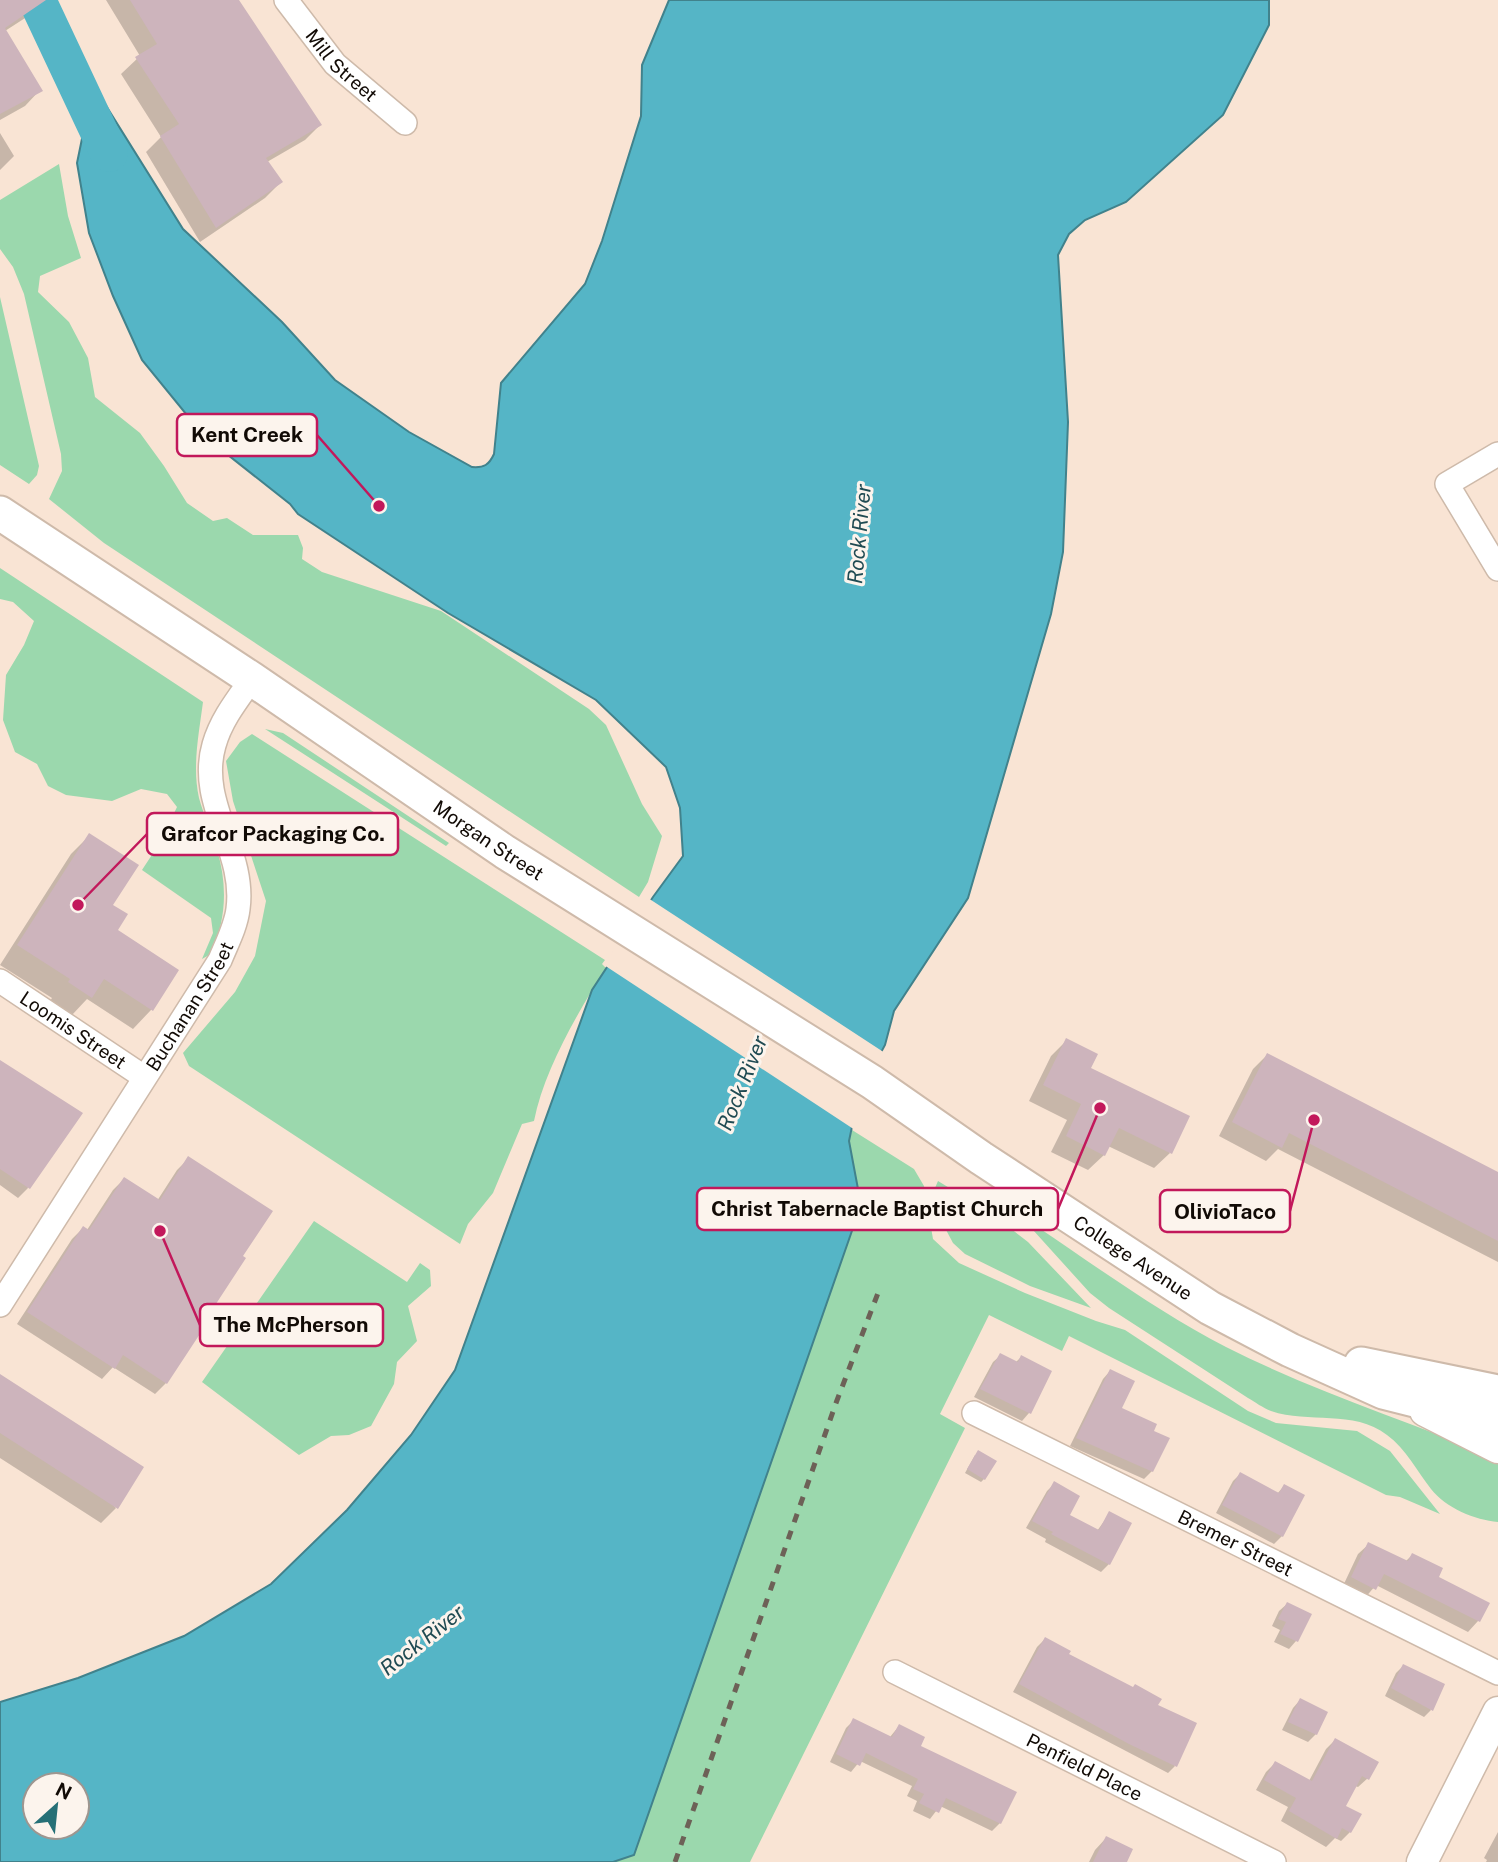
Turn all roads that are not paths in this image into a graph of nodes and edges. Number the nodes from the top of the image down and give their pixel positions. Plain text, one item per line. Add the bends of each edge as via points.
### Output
1 (286, 0) edge
2 (405, 123) dead end
3 (1498, 454) edge
4 (0, 513) edge
5 (1498, 569) edge
6 (251, 679) junction
7 (0, 981) edge
8 (144, 1077) junction
9 (981, 1158) joint
10 (0, 1305) edge
11 (1290, 1350) junction
12 (1383, 1392) junction
13 (1498, 1392) edge
14 (974, 1413) dead end
15 (1498, 1421) edge
16 (1498, 1448) edge
17 (895, 1672) dead end
18 (1498, 1673) edge
19 (1498, 1712) edge
20 (1274, 1862) edge
21 (1422, 1862) edge

1 - 2 street, Mill Street via 335,64
3 - 5 street via 1447,484
4 - 6 main road, Morgan Street
6 - 8 street, Buchanan Street via 228,712 214,745 210,771 210,789 234,863 238,909 220,960
6 - 9 main road, Morgan Street via 505,852 872,1082
7 - 8 street, Loomis Street
8 - 10 street, Buchanan Street
9 - 11 main road, College Avenue via 1210,1308
11 - 12 main road, College Avenue
11 - 13 main road, College Avenue
12 - 15 main road, College Avenue
12 - 16 street
14 - 18 street, Bremer Street
17 - 20 street, Penfield Place
19 - 21 street

